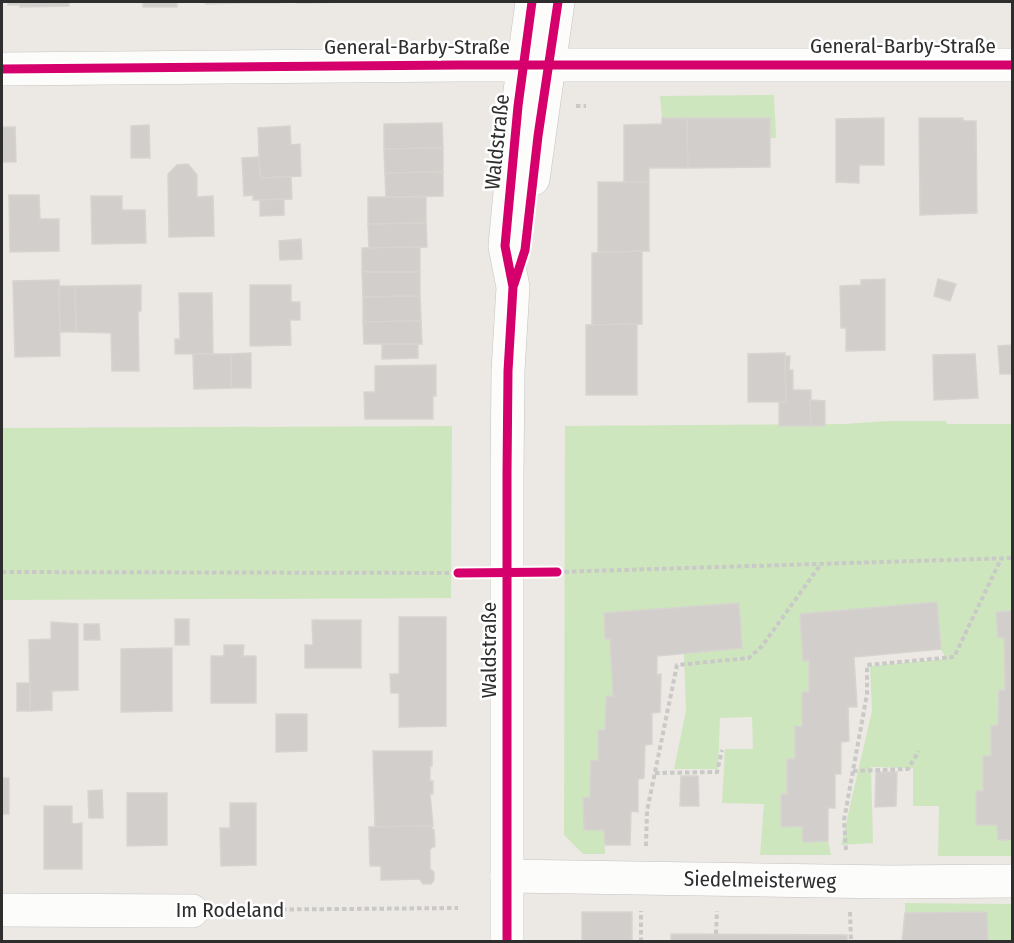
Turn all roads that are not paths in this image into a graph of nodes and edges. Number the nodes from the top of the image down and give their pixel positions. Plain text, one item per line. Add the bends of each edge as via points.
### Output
1 (532, 2) edge
2 (558, 2) edge
3 (536, 64) junction
4 (1012, 65) edge
5 (2, 69) edge
6 (507, 876) junction
7 (1012, 881) edge
8 (2, 910) edge
9 (192, 911) road end
10 (507, 942) edge

1 - 3 street, Waldstraße
2 - 3 street, Waldstraße
3 - 4 street, General-Barby-Straße
3 - 5 street, General-Barby-Straße
3 - 6 street, Waldstraße via 525,250 513,286 508,371
6 - 7 street, Siedelmeisterweg
6 - 10 street, Waldstraße
8 - 9 street, Im Rodeland

